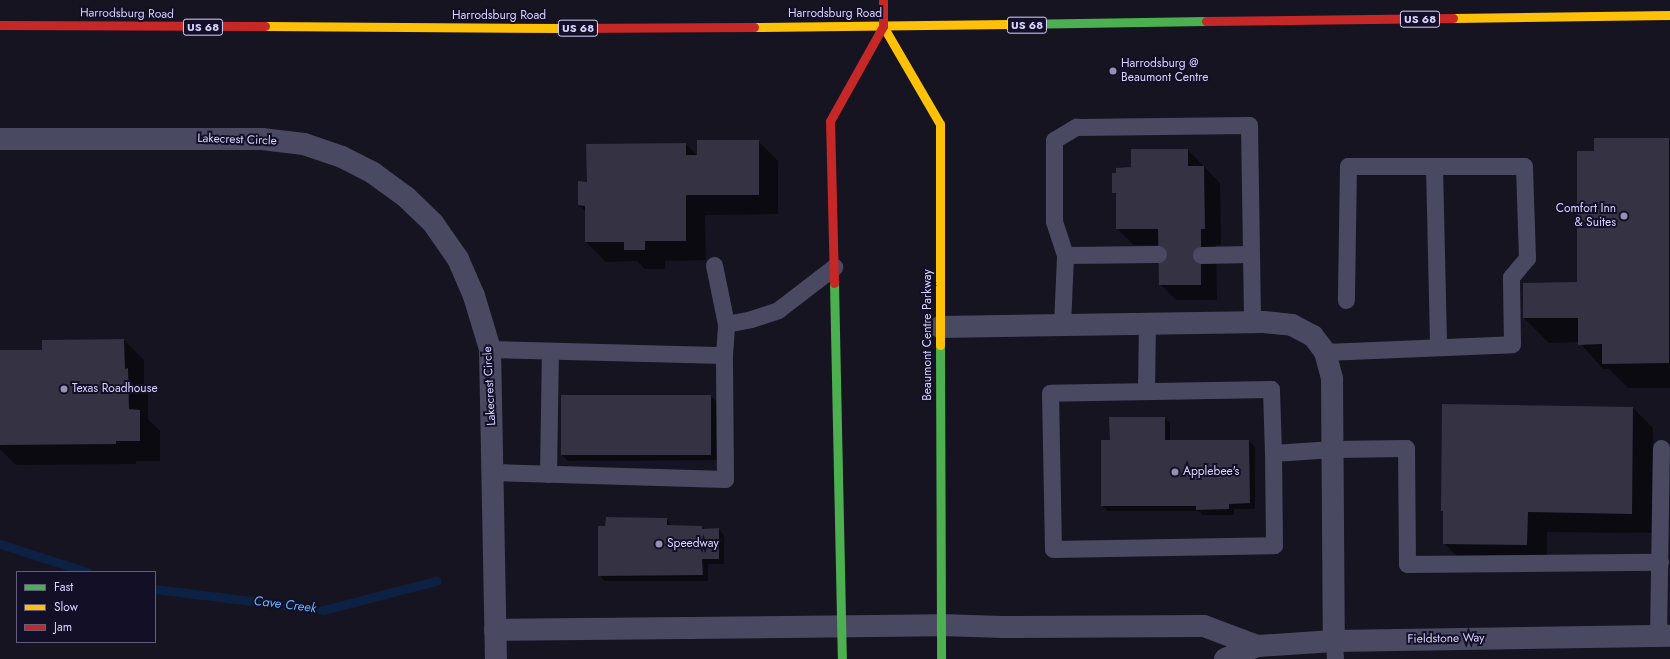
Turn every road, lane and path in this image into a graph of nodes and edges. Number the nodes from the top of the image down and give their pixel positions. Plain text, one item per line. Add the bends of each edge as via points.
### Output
1 (883, 0) edge
2 (1670, 15) edge
3 (0, 25) edge
4 (883, 26) junction
5 (0, 139) edge
6 (1434, 166) junction
7 (1158, 254) dead end
8 (1251, 254) junction
9 (1065, 255) junction
10 (1201, 255) dead end
11 (714, 265) dead end
12 (834, 267) junction
13 (1346, 300) dead end
14 (1252, 321) junction
15 (1147, 323) junction
16 (726, 324) junction
17 (1062, 325) junction
18 (940, 327) junction
19 (1438, 347) junction
20 (490, 349) junction
21 (550, 351) junction
22 (1325, 352) junction
23 (724, 355) junction
24 (1146, 391) junction
25 (1661, 448) dead end
26 (1333, 449) junction
27 (1273, 453) junction
28 (493, 472) junction
29 (548, 474) junction
30 (1660, 562) junction
31 (940, 625) junction
32 (842, 627) junction
33 (495, 630) junction
34 (1664, 636) edge
35 (1257, 646) junction
36 (1335, 650) edge
37 (496, 659) edge
38 (842, 659) edge
39 (941, 659) edge
40 (1225, 659) edge

1 - 4 main road
2 - 4 main road, Harrodsburg Road / US 68
3 - 4 main road, Harrodsburg Road / US 68 via 535,28
4 - 12 main road via 830,121
4 - 18 main road, Beaumont Centre Parkway via 940,124
5 - 20 street, Lakecrest Circle via 262,139 304,144 342,157 373,173 406,196 433,223 458,259 474,296
6 - 13 lane via 1348,166
6 - 19 lane
6 - 19 lane via 1524,166 1527,258 1511,277 1512,344
7 - 9 lane
8 - 9 lane via 1250,124 1076,127 1054,140 1054,222
8 - 10 lane
8 - 14 lane
9 - 17 lane
11 - 16 lane
12 - 16 lane via 778,310
12 - 32 main road
14 - 15 street
14 - 22 street via 1292,324 1313,336
15 - 17 street
15 - 24 lane
16 - 23 lane
17 - 18 street
18 - 31 main road, Beaumont Centre Parkway
19 - 22 lane
20 - 21 lane
20 - 28 street, Lakecrest Circle
21 - 23 lane
21 - 29 lane
22 - 26 street via 1332,379
23 - 29 lane via 725,479
24 - 27 lane via 1271,389
24 - 27 lane via 1050,392 1053,549 1274,545
25 - 30 lane
26 - 27 lane
26 - 30 lane via 1406,448 1407,564
26 - 36 street
28 - 29 lane
28 - 33 street, Lakecrest Circle
30 - 34 lane
31 - 32 street
31 - 35 street via 1204,626
31 - 39 main road, Beaumont Centre Parkway
32 - 33 street
32 - 38 main road
33 - 37 street, Lakecrest Circle
34 - 36 street, Fieldstone Way
35 - 36 street, Fieldstone Way
35 - 40 street, Fieldstone Way

